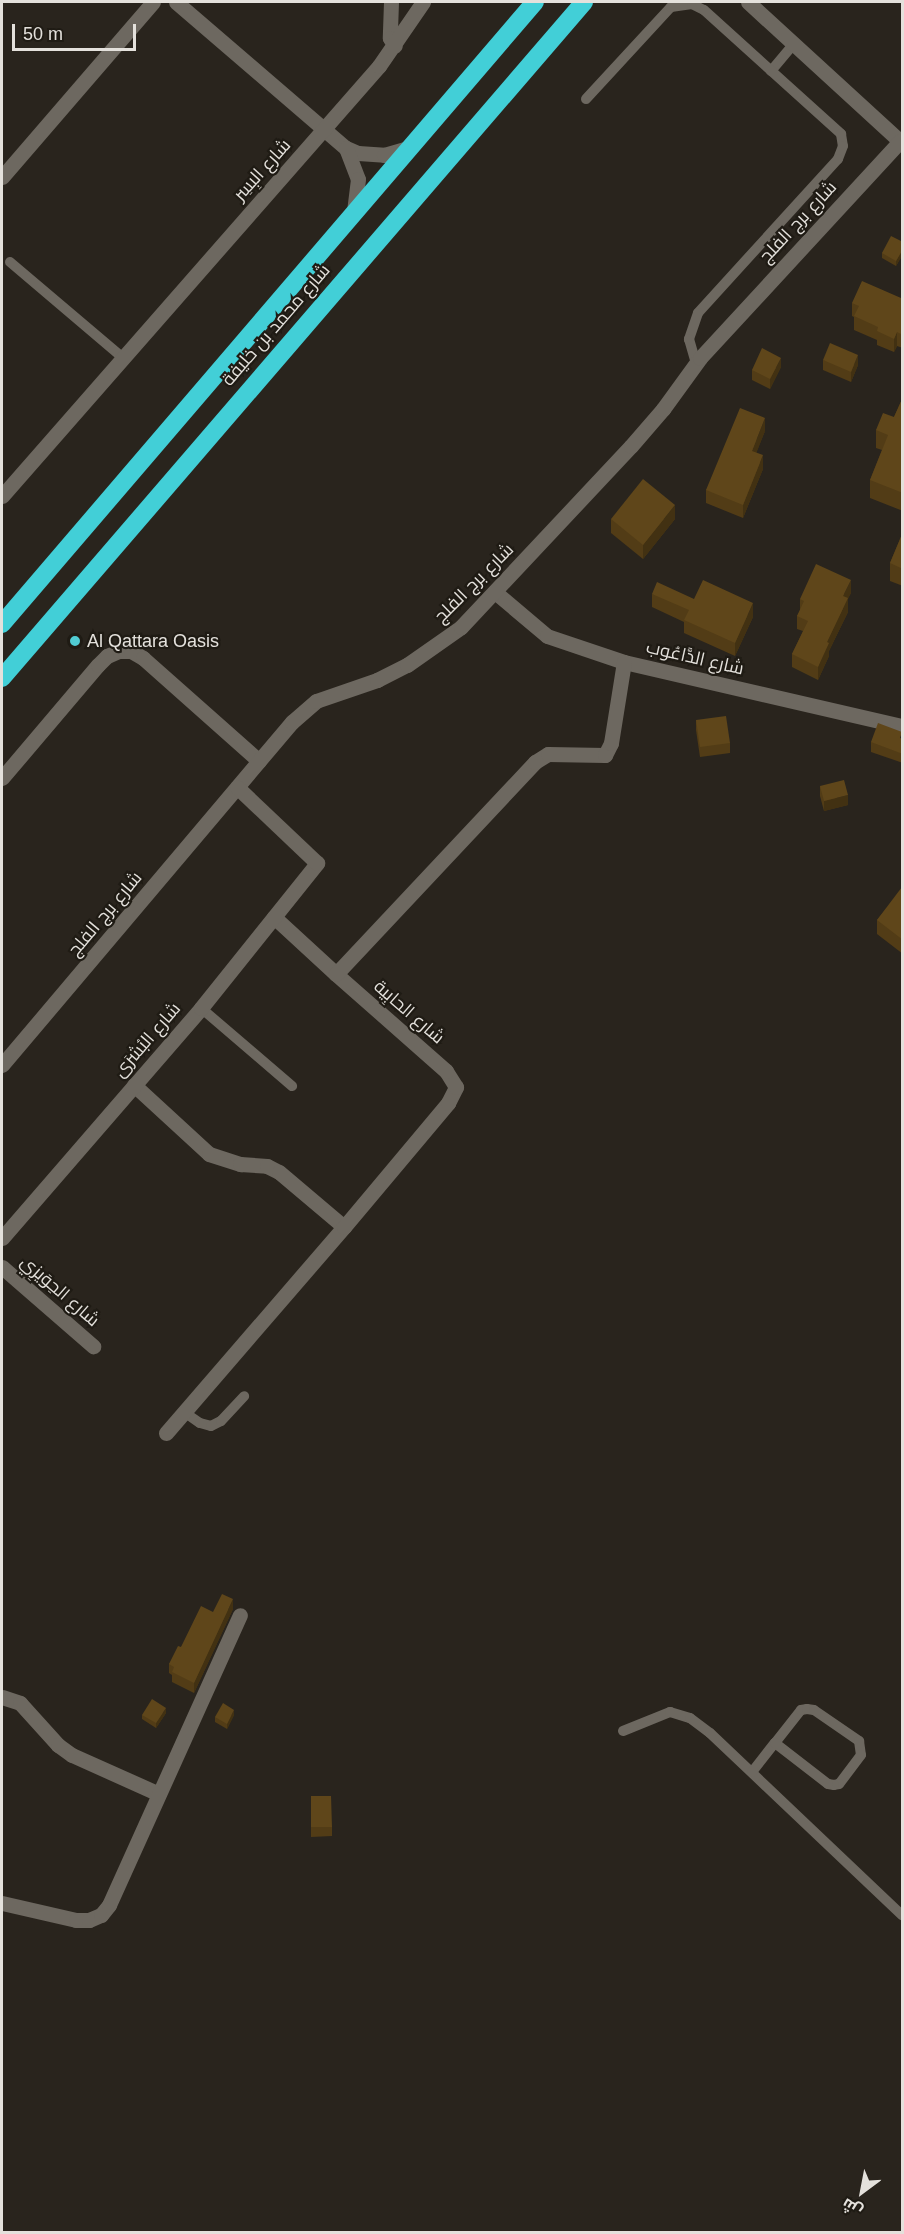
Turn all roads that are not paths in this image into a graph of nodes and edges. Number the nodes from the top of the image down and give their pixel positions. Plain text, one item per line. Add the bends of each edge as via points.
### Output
1 (153, 2) edge
2 (176, 2) edge
3 (391, 2) edge
4 (423, 2) edge
5 (535, 2) edge
6 (584, 2) edge
7 (748, 2) edge
8 (794, 45) junction
9 (395, 46) junction
10 (771, 71) junction
11 (586, 99) dead end
12 (324, 130) junction
13 (901, 142) edge
14 (346, 148) junction
15 (409, 148) junction
16 (2, 177) edge
17 (354, 211) junction
18 (10, 262) dead end
19 (122, 357) junction
20 (696, 364) junction
21 (2, 496) edge
22 (495, 592) junction
23 (2, 624) edge
24 (624, 662) junction
25 (2, 678) edge
26 (903, 726) edge
27 (259, 760) junction
28 (2, 778) edge
29 (237, 787) junction
30 (274, 917) junction
31 (336, 974) junction
32 (201, 1008) junction
33 (2, 1065) edge
34 (134, 1085) junction
35 (292, 1086) dead end
36 (344, 1227) junction
37 (2, 1238) edge
38 (2, 1267) edge
39 (93, 1346) dead end
40 (244, 1396) dead end
41 (184, 1412) junction
42 (166, 1433) dead end
43 (240, 1615) dead end
44 (2, 1697) edge
45 (623, 1731) dead end
46 (775, 1743) junction
47 (752, 1772) junction
48 (159, 1794) junction
49 (2, 1903) edge
50 (903, 1915) edge

1 - 16 street
2 - 12 street
3 - 9 street via 390,38
4 - 9 street, شارع البِسِر
5 - 15 highway, شارع محمد بن خليفة
6 - 25 highway, شارع محمد بن خليفة
7 - 8 street
8 - 10 lane
8 - 13 street
9 - 12 street, شارع البِسِر
10 - 11 lane via 704,10 685,3 665,12
10 - 20 lane via 838,129 841,153 698,313 689,339
12 - 14 street
12 - 19 street, شارع البِسِر
13 - 20 street, شارع برج الفلج
14 - 15 street via 377,155
14 - 17 street via 358,179
15 - 17 highway, شارع محمد بن خليفة
17 - 23 highway, شارع محمد بن خليفة
18 - 19 lane
19 - 21 street, شارع البِسِر
20 - 22 street, شارع برج الفلج via 631,446
22 - 24 street, شارع الدَّاعُوب via 547,636
22 - 27 street, شارع برج الفلج via 461,627 407,665 316,701
24 - 26 street, شارع الدَّاعُوب
24 - 31 street via 611,743 605,755 548,754 535,762
27 - 28 street via 143,658 131,651 119,651 98,665
27 - 29 street, شارع برج الفلج
29 - 30 street, شارع البُشرَى via 317,863
29 - 33 street, شارع برج الفلج
30 - 31 street
30 - 32 street, شارع البُشرَى
31 - 36 street, شارع الحابِية via 446,1071 456,1087 448,1102
32 - 34 street, شارع البُشرَى
32 - 35 lane
34 - 36 street via 209,1154 279,1172
34 - 37 street, شارع البُشرَى
36 - 41 street, شارع الحابِية
38 - 39 street, شارع الحِوَيزِي
40 - 41 lane via 222,1421 211,1426
41 - 42 street, شارع الحابِية
43 - 48 street
44 - 48 street via 20,1703 72,1755
45 - 47 lane via 657,1716 680,1713 701,1725
46 - 46 lane via 801,1710 814,1710 859,1741 861,1755 839,1784 834,1785
46 - 47 lane
47 - 50 lane
48 - 49 street via 110,1905 101,1915 76,1920

